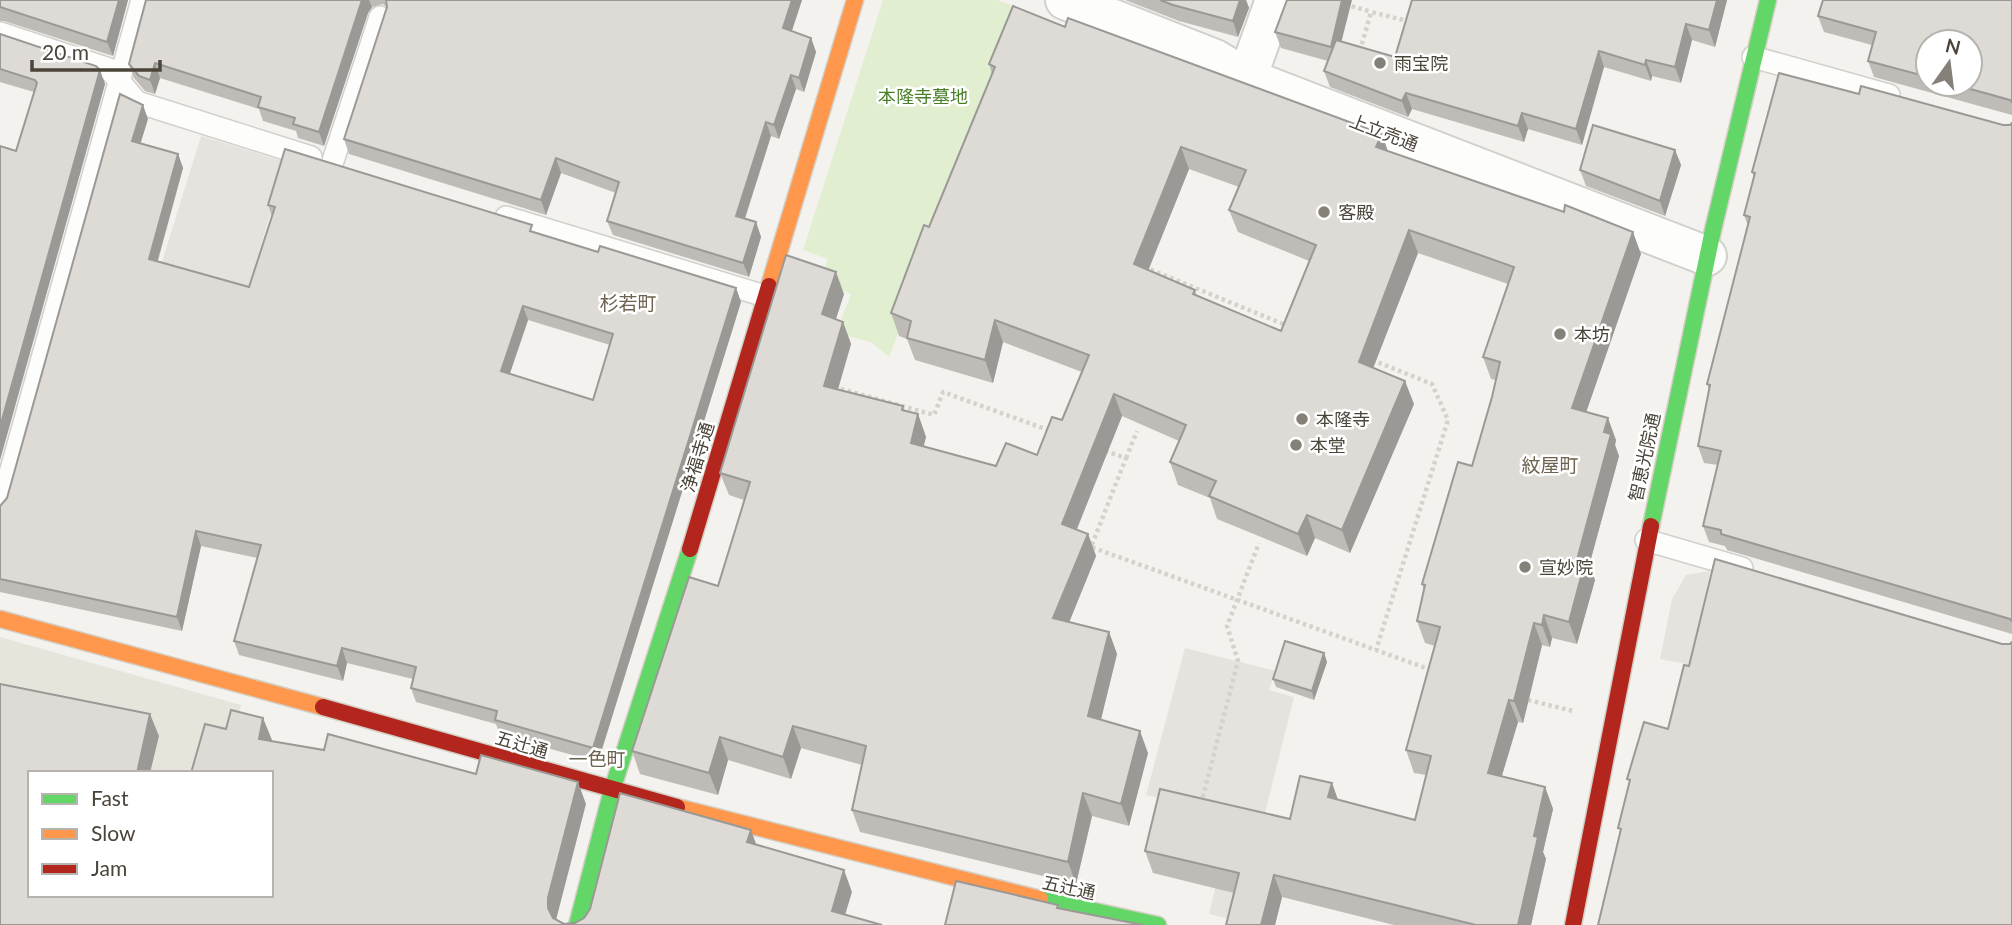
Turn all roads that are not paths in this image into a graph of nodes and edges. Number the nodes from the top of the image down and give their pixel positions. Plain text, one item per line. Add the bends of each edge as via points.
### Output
1 (142, 0) edge
2 (856, 0) edge
3 (1065, 0) edge
4 (1275, 0) edge
5 (1768, 0) edge
6 (380, 18) edge
7 (0, 33) edge
8 (1754, 57) junction
9 (1247, 78) junction
10 (121, 83) junction
11 (1908, 100) edge
12 (332, 164) junction
13 (356, 171) edge
14 (486, 211) edge
15 (1707, 256) junction
16 (765, 296) junction
17 (0, 509) edge
18 (1646, 540) junction
19 (1758, 573) edge
20 (0, 619) edge
21 (612, 790) junction
22 (577, 925) edge
23 (1158, 925) edge
24 (1573, 925) edge

1 - 10 lane
2 - 16 street, 浄福寺通
3 - 9 street, 上立売通 via 1215,59
4 - 9 street
5 - 8 street, 智恵光院通
6 - 12 lane
7 - 10 lane via 109,69
8 - 11 lane
8 - 15 street, 智恵光院通
9 - 15 street, 上立売通
10 - 12 lane via 137,102
10 - 17 lane
12 - 13 lane
14 - 16 lane
15 - 18 street, 智恵光院通
16 - 21 street, 浄福寺通
18 - 19 lane
18 - 24 street, 智恵光院通
20 - 21 street, 五辻通
21 - 22 street, 浄福寺通
21 - 23 street, 五辻通 via 1004,893

